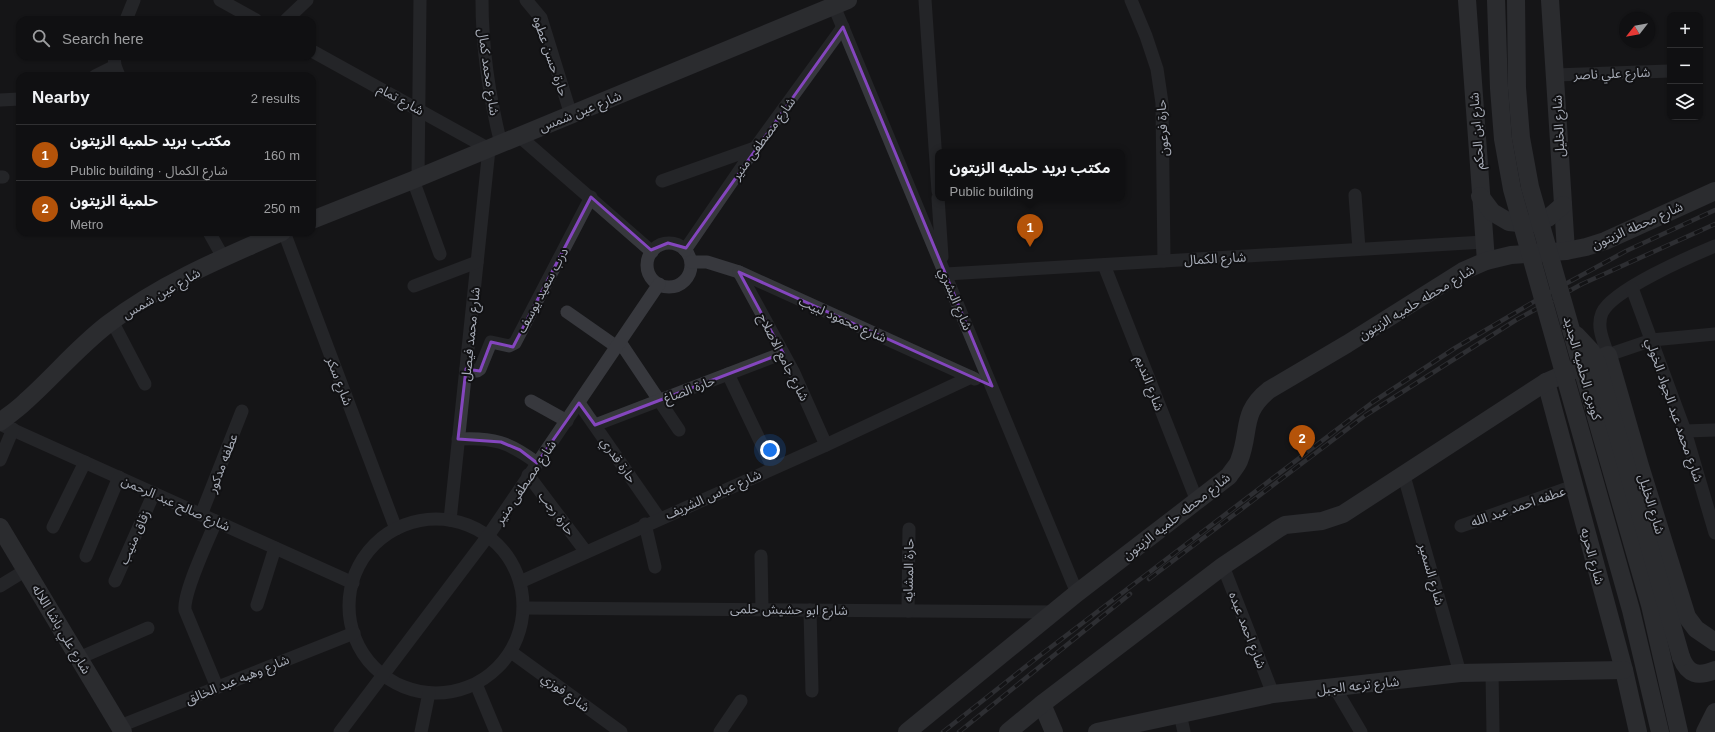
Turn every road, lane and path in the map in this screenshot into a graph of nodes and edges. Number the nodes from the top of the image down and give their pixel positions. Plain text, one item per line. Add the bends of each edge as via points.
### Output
1 (134, 0) edge
2 (307, 0) edge
3 (420, 0) edge
4 (482, 0) edge
5 (526, 0) edge
6 (925, 0) edge
7 (1131, 0) edge
8 (1467, 0) edge
9 (1496, 0) edge
10 (1516, 0) edge
11 (1550, 0) edge
12 (224, 1) edge
13 (841, 3) edge
14 (128, 16) edge
15 (249, 16) edge
16 (290, 16) edge
17 (843, 27) junction
18 (316, 53) edge
19 (116, 66) edge
20 (1667, 71) edge
21 (103, 72) edge
22 (1555, 76) junction
23 (16, 99) edge
24 (0, 100) edge
25 (419, 109) junction
26 (571, 115) junction
27 (519, 136) junction
28 (495, 146) junction
29 (755, 148) junction
30 (935, 149) edge
31 (416, 179) junction
32 (662, 181) dead end
33 (1715, 191) edge
34 (1355, 195) dead end
35 (1480, 196) junction
36 (590, 198) junction
37 (938, 201) edge
38 (1563, 205) junction
39 (316, 218) edge
40 (211, 236) edge
41 (274, 236) edge
42 (285, 236) edge
43 (1484, 242) junction
44 (1715, 246) edge
45 (685, 250) junction
46 (1359, 250) junction
47 (1566, 251) junction
48 (652, 252) junction
49 (440, 254) dead end
50 (224, 258) junction
51 (1164, 261) junction
52 (1486, 261) junction
53 (477, 262) junction
54 (691, 262) junction
55 (1104, 265) junction
56 (739, 272) junction
57 (944, 272) junction
58 (659, 284) junction
59 (414, 286) dead end
60 (1632, 288) junction
61 (567, 312) dead end
62 (112, 321) junction
63 (1573, 332) junction
64 (1715, 334) edge
65 (1652, 340) junction
66 (618, 345) junction
67 (784, 353) junction
68 (1608, 355) junction
69 (466, 369) junction
70 (728, 374) junction
71 (971, 377) junction
72 (1546, 382) junction
73 (145, 384) dead end
74 (992, 386) junction
75 (531, 400) dead end
76 (659, 401) junction
77 (579, 403) junction
78 (242, 411) dead end
79 (567, 421) junction
80 (4, 425) edge
81 (595, 425) junction
82 (679, 430) dead end
83 (1715, 430) edge
84 (1684, 431) junction
85 (458, 439) junction
86 (826, 445) junction
87 (0, 460) edge
88 (85, 462) junction
89 (537, 463) junction
90 (773, 468) junction
91 (528, 475) junction
92 (1404, 476) junction
93 (119, 477) junction
94 (1574, 486) junction
95 (154, 493) junction
96 (1197, 501) junction
97 (201, 515) junction
98 (659, 518) junction
99 (450, 520) junction
100 (216, 521) junction
101 (645, 524) junction
102 (1461, 526) dead end
103 (0, 527) edge
104 (53, 527) dead end
105 (396, 529) junction
106 (909, 529) dead end
107 (1715, 533) edge
108 (488, 536) junction
109 (275, 548) junction
110 (586, 552) junction
111 (86, 556) dead end
112 (761, 556) dead end
113 (1223, 566) junction
114 (655, 567) dead end
115 (26, 570) junction
116 (115, 581) dead end
117 (520, 582) junction
118 (353, 583) junction
119 (0, 586) edge
120 (1077, 593) junction
121 (257, 605) dead end
122 (524, 608) junction
123 (762, 609) junction
124 (810, 610) junction
125 (908, 611) junction
126 (1055, 612) junction
127 (148, 628) dead end
128 (354, 633) junction
129 (1715, 642) edge
130 (511, 652) junction
131 (79, 658) junction
132 (1624, 670) junction
133 (1715, 670) edge
134 (1492, 672) junction
135 (1460, 673) junction
136 (383, 675) junction
137 (476, 684) junction
138 (217, 687) junction
139 (1335, 688) junction
140 (812, 691) dead end
141 (429, 693) junction
142 (1272, 694) junction
143 (741, 701) dead end
144 (1042, 704) junction
145 (1715, 712) edge
146 (1180, 714) junction
147 (122, 729) edge
148 (340, 732) edge
149 (421, 732) edge
150 (496, 732) edge
151 (622, 732) edge
152 (720, 732) edge
153 (907, 732) edge
154 (1008, 732) edge
155 (1054, 732) edge
156 (1097, 732) edge
157 (1184, 732) edge
158 (1361, 732) edge
159 (1493, 732) edge
160 (1638, 732) edge
161 (1660, 732) edge
162 (1679, 732) edge
163 (1706, 732) edge

1 - 14 street
2 - 16 street
3 - 25 street
4 - 28 street, شارع محمد كمال via 482,28
5 - 26 street, حارة حسن عطوه via 541,18
6 - 30 street
7 - 51 street, حارة فرعون via 1157,69 1162,103
8 - 35 street, شارع ابن الحكم
9 - 161 street, كوبرى الحلميه الجديد, bridge via 1503,139 1512,189 1631,610
10 - 63 street, كوبرى الحلميه الجديد, bridge via 1517,88 1530,187
11 - 22 street, شارع الخليل
12 - 15 street
13 - 17 street, شارع البشري
13 - 26 street, شارع عين شمس
17 - 29 street, شارع مصطفى منير
17 - 57 street, شارع البشري
18 - 25 street, شارع تمام
19 - 21 street
20 - 22 street, شارع علي ناصر
22 - 38 street, شارع الخليل
23 - 24 street
25 - 28 street, شارع تمام
25 - 31 street
26 - 27 street, شارع عين شمس
27 - 28 street, شارع عين شمس
27 - 36 street
28 - 31 street, شارع عين شمس
28 - 53 street, شارع محمد فيصل
29 - 32 street
29 - 45 street, شارع مصطفى منير
31 - 39 street, شارع عين شمس
31 - 49 street
33 - 47 street, شارع محطة الزيتون via 1605,241
34 - 46 street
35 - 38 street via 1492,212 1509,222 1529,224 1548,218
35 - 43 street, شارع ابن الحكم
36 - 48 street
36 - 69 street, درب سعيد يوسف via 514,343 509,346 491,342 480,369
37 - 57 street
38 - 47 street, شارع الخليل
40 - 50 street
41 - 50 street, شارع عين شمس
42 - 105 street, شارع سكر
43 - 46 street, شارع الكمال
43 - 52 street, شارع ابن الحكم
44 - 60 street via 1672,264
45 - 48 street via 668,243 656,247
45 - 54 street
46 - 51 street, شارع الكمال
47 - 52 street, شارع محطة الزيتون via 1512,255
48 - 58 street via 648,269
50 - 62 street, شارع عين شمس via 138,302
51 - 55 street, شارع الكمال
52 - 96 street, شارع محطه حلميه الزيتون via 1464,271 1268,390 1257,400 1250,412 1239,462 1229,476
53 - 59 street
53 - 69 street, شارع محمد فيصل
54 - 56 street, شارع محمود لبيب via 707,262
54 - 58 street via 691,269 684,280 672,286
55 - 57 street, شارع الكمال
55 - 96 street, شارع النديم
56 - 67 street, شارع جامع الاصلاح
56 - 71 street, شارع محمود لبيب
57 - 74 street, شارع البشري
58 - 66 street, شارع مصطفى منير
60 - 65 street, شارع محمد عبد الجواد الخولي
60 - 68 street via 1610,302 1602,313 1599,327
61 - 66 street
62 - 73 street
62 - 80 street, شارع عين شمس via 77,350
63 - 133 street, bridge via 1583,341 1597,363 1685,667 1694,674 1705,674
63 - 162 street, كوبرى الحلميه الجديد, bridge via 1650,605
64 - 65 street
65 - 68 street
65 - 84 street, شارع محمد عبد الجواد الخولي
66 - 76 street
66 - 77 street, شارع مصطفى منير
67 - 70 street, حارة الصاغ
67 - 86 street, شارع جامع الاصلاح
68 - 72 street
68 - 129 street, شارع الخليل via 1687,617 1696,629
69 - 85 street, شارع محمد فيصل
70 - 76 street, حارة الصاغ
70 - 90 street
71 - 74 street, شارع محمود لبيب
71 - 86 street, شارع عباس الشريف
72 - 92 street
72 - 94 street, شارع الحريه
74 - 120 street, شارع البشري
75 - 79 street
76 - 81 street, حارة الصاغ
76 - 82 street
77 - 79 street, شارع مصطفى منير
77 - 81 street, حارة قدري
78 - 97 street, عطفه مدكور
79 - 89 street, شارع مصطفى منير
80 - 87 street
80 - 88 street, شارع صالح عبد الرحمن
81 - 98 street, حارة قدري
83 - 84 street
84 - 107 street, شارع محمد عبد الجواد الخولي
85 - 89 street via 479,438 500,442 520,450
85 - 99 street, شارع محمد فيصل
86 - 90 street, شارع عباس الشريف
88 - 93 street, شارع صالح عبد الرحمن
88 - 104 street
89 - 91 street, شارع مصطفى منير
90 - 98 street, شارع عباس الشريف
91 - 108 street, شارع مصطفى منير
91 - 110 street, حارة رجب
92 - 113 street via 1343,514 1322,521 1278,529
92 - 135 street, شارع السمير
93 - 95 street, شارع صالح عبد الرحمن
93 - 111 street
94 - 102 street, عطفه احمد عبد الله
94 - 132 street, شارع الحريه
95 - 97 street, شارع صالح عبد الرحمن
95 - 116 street, زقاق منيب
96 - 120 street, شارع محطه حلميه الزيتون
97 - 100 street, شارع صالح عبد الرحمن
98 - 101 street, شارع عباس الشريف
99 - 105 street via 431,519 413,522
99 - 108 street
100 - 109 street, شارع صالح عبد الرحمن
100 - 138 street via 185,600 185,610
101 - 110 street, شارع عباس الشريف
101 - 114 street
103 - 115 street, شارع علي باشا اللاله
105 - 118 street via 376,543 362,561
106 - 125 street, حارة المشايه
108 - 117 street via 508,556
108 - 136 street, شارع مصطفى منير
109 - 118 street, شارع صالح عبد الرحمن
109 - 121 street
110 - 117 street, شارع عباس الشريف
112 - 123 street
113 - 142 street, شارع احمد عبده
113 - 144 street
115 - 119 street
115 - 131 street, شارع علي باشا اللاله
117 - 122 street
118 - 128 street via 350,605
120 - 126 street, شارع محطه حلميه الزيتون
122 - 123 street, شارع ابو حشيش حلمى
122 - 130 street via 520,630
123 - 124 street, شارع ابو حشيش حلمى
124 - 125 street, شارع ابو حشيش حلمى
124 - 140 street
125 - 126 street, شارع ابو حشيش حلمى
126 - 153 street, شارع محطه حلميه الزيتون
127 - 131 street
128 - 136 street via 364,654
128 - 138 street, شارع وهبه عبد الخالق
130 - 137 street via 490,676
130 - 151 street, شارع فوزي
131 - 147 street, شارع علي باشا اللاله
132 - 134 street, شارع ترعه الجبل
132 - 160 street, شارع الحريه
134 - 135 street, شارع ترعه الجبل
134 - 159 street
135 - 139 street, شارع ترعه الجبل
136 - 141 street via 397,684
136 - 148 street, شارع مصطفى منير
137 - 141 street via 453,692
137 - 150 street
138 - 147 street, شارع وهبه عبد الخالق
139 - 142 street, شارع ترعه الجبل
139 - 158 street
141 - 149 street
142 - 146 street, شارع ترعه الجبل
143 - 152 street
144 - 154 street
144 - 155 street
145 - 163 street
146 - 156 street, شارع ترعه الجبل
146 - 157 street

